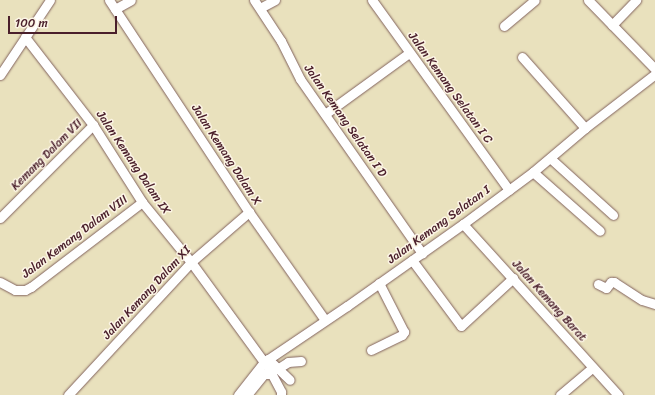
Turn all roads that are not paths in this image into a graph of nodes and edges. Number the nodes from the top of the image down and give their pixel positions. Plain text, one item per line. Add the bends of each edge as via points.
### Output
1 (50, 0) edge
2 (109, 0) edge
3 (131, 0) edge
4 (254, 0) edge
5 (275, 0) edge
6 (372, 0) edge
7 (535, 0) edge
8 (588, 0) edge
9 (636, 0) edge
10 (260, 8) junction
11 (115, 9) junction
12 (612, 25) junction
13 (504, 26) dead end
14 (25, 37) junction
15 (409, 53) junction
16 (522, 57) dead end
17 (655, 69) edge
18 (655, 74) edge
19 (0, 75) edge
20 (325, 114) junction
21 (94, 125) junction
22 (585, 128) junction
23 (550, 158) junction
24 (533, 172) junction
25 (509, 190) junction
26 (142, 202) junction
27 (249, 212) junction
28 (613, 215) dead end
29 (0, 218) edge
30 (463, 224) junction
31 (600, 231) dead end
32 (422, 253) junction
33 (412, 260) junction
34 (191, 262) junction
35 (513, 278) junction
36 (0, 282) edge
37 (379, 283) junction
38 (598, 284) dead end
39 (655, 304) edge
40 (325, 320) junction
41 (371, 350) dead end
42 (266, 361) junction
43 (301, 361) dead end
44 (592, 368) junction
45 (275, 371) junction
46 (290, 380) dead end
47 (246, 393) edge
48 (68, 395) edge
49 (281, 395) edge
50 (560, 395) edge
51 (618, 395) edge

1 - 14 street
2 - 11 street, Jalan Kemang Dalam X
3 - 11 street
4 - 10 street, Jalan Kemang Selatan I D
5 - 10 street
6 - 15 street, Jalan Kemang Selatan I C
7 - 13 street
8 - 12 street
9 - 12 street
10 - 20 street, Jalan Kemang Selatan I D via 281,41 300,79
11 - 27 street, Jalan Kemang Dalam X
12 - 17 street
14 - 19 street
14 - 21 street, Jalan Kemang Dalam IX
15 - 20 street
15 - 25 street, Jalan Kemang Selatan I C
16 - 22 street
18 - 22 street, Jalan Kemang Selatan I
20 - 32 street, Jalan Kemang Selatan I D
21 - 26 street, Jalan Kemang Dalam IX
21 - 29 street, Kemang Dalam VII
22 - 23 street, Jalan Kemang Selatan I
23 - 24 street, Jalan Kemang Selatan I
23 - 28 street
24 - 25 street, Jalan Kemang Selatan I
24 - 31 street
25 - 30 street, Jalan Kemang Selatan I
26 - 34 street, Jalan Kemang Dalam IX
26 - 36 street, Jalan Kemang Dalam VIII via 31,287 15,290
27 - 34 street, Jalan Kemang Dalam XI
27 - 40 street, Jalan Kemang Dalam X
30 - 32 street, Jalan Kemang Selatan I
30 - 35 street, Jalan Kemang Barat
32 - 33 street, Jalan Kemang Selatan I
33 - 35 street via 461,326
33 - 37 street, Jalan Kemang Selatan I
34 - 42 street, Jalan Kemang Dalam IX
34 - 48 street, Jalan Kemang Dalam XI
35 - 44 street, Jalan Kemang Barat
37 - 40 street, Jalan Kemang Selatan I
37 - 41 street via 404,332
38 - 39 street via 606,288 614,282 642,300
40 - 42 street, Jalan Kemang Selatan I
42 - 45 street, Jalan Kemang Dalam IX
42 - 47 street, Jalan Kemang Selatan I
43 - 45 street via 288,362
44 - 50 street
44 - 51 street, Jalan Kemang Barat
45 - 46 street, Jalan Kemang Dalam IX
45 - 47 street via 264,374
45 - 49 street

